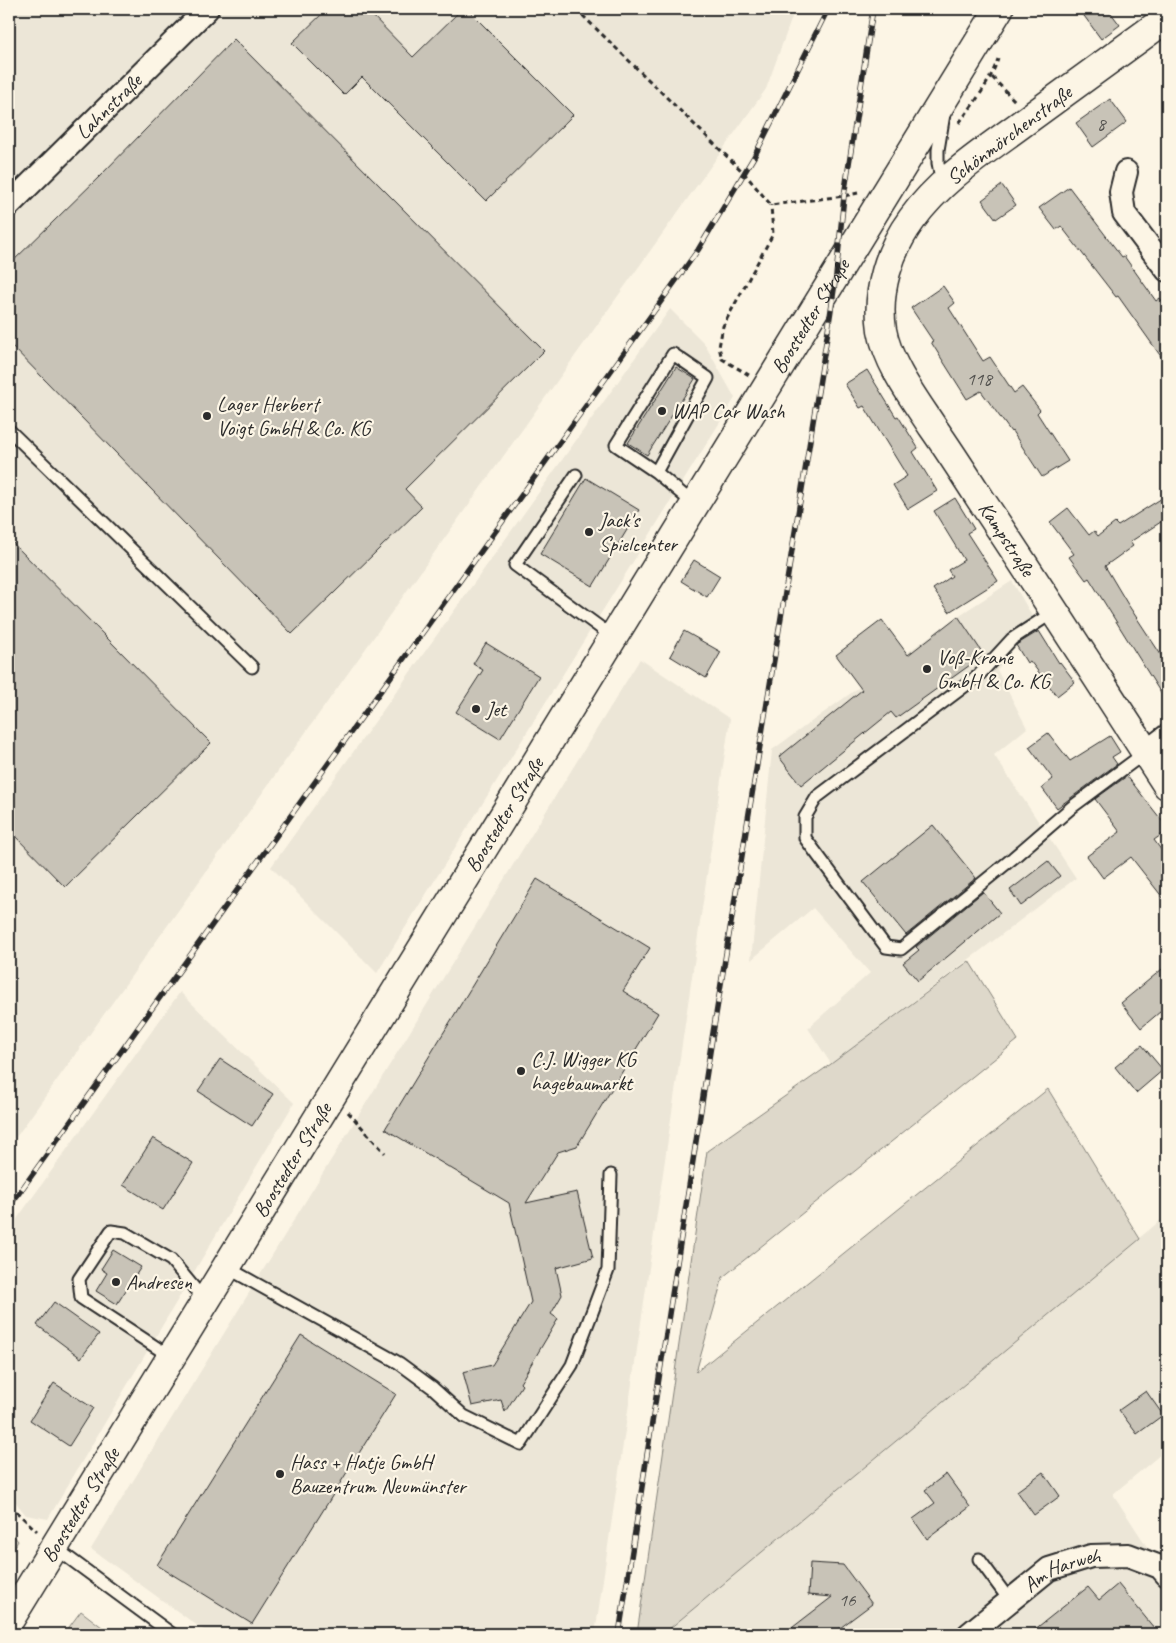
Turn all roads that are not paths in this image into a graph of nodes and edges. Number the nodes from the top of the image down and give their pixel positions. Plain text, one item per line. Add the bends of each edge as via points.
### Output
1 (207, 9) edge
2 (999, 9) edge
3 (1167, 18) edge
4 (948, 94) junction
5 (1126, 172) dead end
6 (942, 186) junction
7 (9, 205) edge
8 (1167, 270) edge
9 (884, 280) joint
10 (9, 430) edge
11 (656, 472) junction
12 (576, 475) dead end
13 (696, 505) junction
14 (1055, 610) junction
15 (613, 637) junction
16 (252, 667) dead end
17 (1167, 736) edge
18 (1146, 752) junction
19 (1167, 784) edge
20 (611, 1175) dead end
21 (226, 1267) junction
22 (205, 1301) junction
23 (171, 1357) junction
24 (54, 1547) junction
25 (979, 1558) dead end
26 (1167, 1575) edge
27 (1010, 1601) junction
28 (9, 1620) edge
29 (172, 1634) edge
30 (969, 1634) edge

1 - 7 street, Lahnstraße
2 - 4 street, Boostedter Straße
3 - 6 street, Schönmörchenstraße
4 - 6 lane via 938,150
4 - 13 street, Boostedter Straße
5 - 8 street via 1121,192 1124,213
6 - 9 street, Schönmörchenstraße via 902,235
9 - 14 street, Kampstraße via 881,299 883,332 898,370
10 - 16 lane
11 - 11 lane via 708,378 673,354 616,445
11 - 13 lane
12 - 15 lane via 515,565
13 - 15 street, Boostedter Straße
14 - 18 street, Kampstraße
14 - 18 lane via 1012,639 978,676 817,798 805,817 805,838 886,947 901,949 1072,807
15 - 21 street, Boostedter Straße
17 - 18 street
18 - 19 street, Kampstraße
20 - 21 lane via 608,1270 572,1365 521,1444 464,1416 399,1363
21 - 22 street, Boostedter Straße
22 - 23 street, Boostedter Straße
22 - 23 lane via 171,1260 125,1233 111,1231 79,1279 81,1298
23 - 24 street, Boostedter Straße
24 - 28 street, Boostedter Straße
24 - 29 lane
25 - 27 lane
26 - 27 street, Am Harweh via 1160,1567 1128,1555 1091,1556 1049,1569
27 - 30 street, Am Harweh

